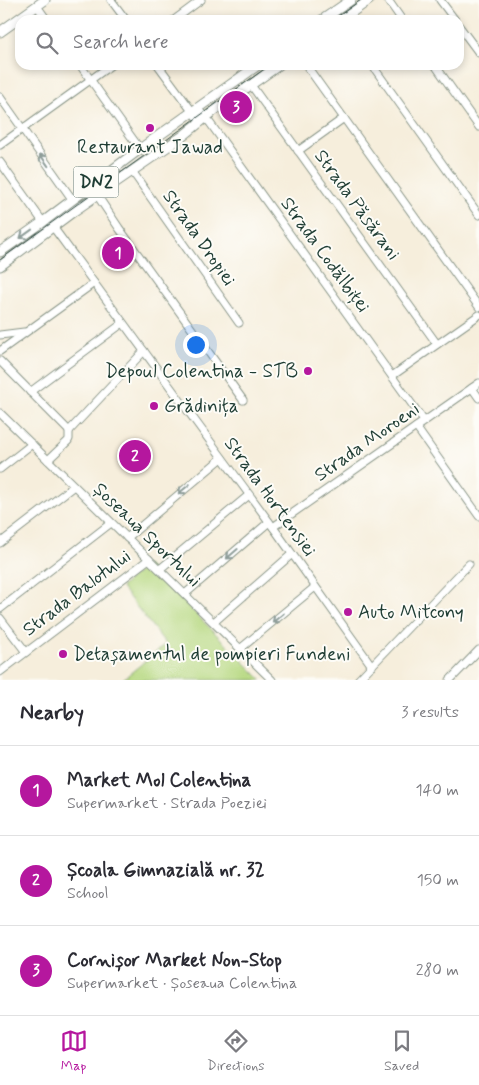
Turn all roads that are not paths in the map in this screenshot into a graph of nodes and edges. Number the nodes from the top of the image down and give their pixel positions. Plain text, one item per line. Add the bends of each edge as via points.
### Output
1 (111, 0) edge
2 (201, 0) edge
3 (351, 0) edge
4 (369, 0) edge
5 (388, 0) edge
6 (440, 0) edge
7 (42, 2) edge
8 (24, 15) edge
9 (46, 15) edge
10 (122, 15) edge
11 (181, 15) edge
12 (329, 15) edge
13 (348, 15) edge
14 (398, 15) edge
15 (450, 15) edge
16 (15, 21) edge
17 (0, 32) edge
18 (464, 33) edge
19 (479, 53) edge
20 (83, 70) edge
21 (104, 70) edge
22 (162, 70) edge
23 (251, 70) edge
24 (272, 70) edge
25 (310, 70) edge
26 (376, 70) edge
27 (439, 70) edge
28 (90, 80) junction
29 (251, 85) junction
30 (0, 97) edge
31 (195, 110) junction
32 (344, 118) junction
33 (205, 121) junction
34 (479, 127) edge
35 (22, 129) junction
36 (0, 145) edge
37 (140, 149) junction
38 (298, 151) junction
39 (0, 162) edge
40 (132, 171) junction
41 (97, 195) junction
42 (72, 199) junction
43 (479, 215) edge
44 (43, 222) junction
45 (53, 226) junction
46 (0, 252) edge
47 (0, 266) edge
48 (94, 283) junction
49 (479, 307) edge
50 (479, 315) edge
51 (123, 323) junction
52 (239, 323) dead end
53 (27, 332) junction
54 (0, 335) edge
55 (437, 344) junction
56 (0, 351) edge
57 (144, 352) junction
58 (0, 361) edge
59 (392, 376) junction
60 (479, 383) edge
61 (472, 388) junction
62 (30, 392) junction
63 (479, 398) edge
64 (242, 400) dead end
65 (0, 412) edge
66 (424, 422) junction
67 (416, 427) junction
68 (69, 431) junction
69 (32, 444) junction
70 (222, 458) junction
71 (48, 460) junction
72 (0, 469) edge
73 (74, 486) junction
74 (249, 495) junction
75 (479, 516) edge
76 (111, 523) junction
77 (271, 525) junction
78 (127, 538) junction
79 (0, 543) edge
80 (292, 554) junction
81 (149, 559) junction
82 (468, 564) dead end
83 (160, 569) junction
84 (315, 587) junction
85 (185, 594) junction
86 (0, 609) edge
87 (0, 618) edge
88 (214, 622) junction
89 (240, 649) junction
90 (479, 650) edge
91 (26, 652) junction
92 (372, 666) junction
93 (0, 672) edge
94 (272, 680) edge
95 (358, 680) edge
96 (450, 680) edge

1 - 10 street
2 - 11 street
3 - 12 main road
4 - 13 main road
5 - 14 street
6 - 15 street
7 - 8 main road
7 - 9 street
16 - 17 main road
18 - 19 street
20 - 28 street
21 - 28 street
22 - 31 street, Strada Codălbiței
23 - 31 main road, DN2
24 - 29 main road, DN2
25 - 32 street
26 - 43 street
27 - 34 street
28 - 35 street
28 - 37 street
29 - 33 main road, DN2
29 - 38 street, Strada Păsărani
30 - 35 street
31 - 33 street, Strada Codălbiței
31 - 37 main road, DN2
32 - 38 street
32 - 49 street
33 - 40 main road, DN2
33 - 59 street, Strada Codălbiței
35 - 36 street
42 -> 35 street
37 - 42 main road, DN2
38 - 55 street, Strada Păsărani
39 - 44 street
40 - 41 main road, DN2
40 - 52 street, Strada Dropiei
41 - 45 main road, DN2
41 - 64 street
42 - 44 main road, DN2
44 -> 46 main road, DN2
45 - 47 main road, DN2
45 - 48 street, Strada Hortensiei
48 - 51 street, Strada Hortensiei
48 - 53 street
50 - 55 street
51 - 57 street, Strada Hortensiei
51 - 62 street
53 - 54 street
53 - 56 street
55 - 59 street
57 - 68 street
57 - 70 street, Strada Hortensiei
58 - 62 street
59 - 66 street, Strada Codălbiței
60 - 61 street, Strada Moroeni
61 - 63 street
61 - 66 street, Strada Moroeni
62 - 68 street
65 - 69 street, Șoseaua Sportului
66 - 67 street, Strada Moroeni
67 - 75 street
67 - 77 street, Strada Moroeni
68 - 71 street via 68,441
69 - 71 street, Șoseaua Sportului
69 - 72 street
70 - 74 street, Strada Hortensiei
70 -> 78 street
71 - 73 street, Șoseaua Sportului
73 - 76 street, Șoseaua Sportului
73 - 79 street
74 - 77 street, Strada Hortensiei
74 - 83 street
76 - 78 street, Șoseaua Sportului
76 - 86 street
77 - 80 street, Strada Hortensiei
77 -> 85 street, Strada Moroeni
78 - 81 street, Șoseaua Sportului
80 - 84 street, Strada Hortensiei
80 - 88 street
81 - 83 street, Șoseaua Sportului
81 - 91 street, Strada Balotului
82 - 92 street
83 - 85 street, Șoseaua Sportului
84 -> 89 street
84 - 92 street, Strada Hortensiei
85 - 88 street, Șoseaua Sportului
87 - 91 street
88 - 89 street, Șoseaua Sportului
89 - 94 street, Șoseaua Sportului
90 - 96 street
91 - 93 street, Strada Balotului
92 - 95 street

